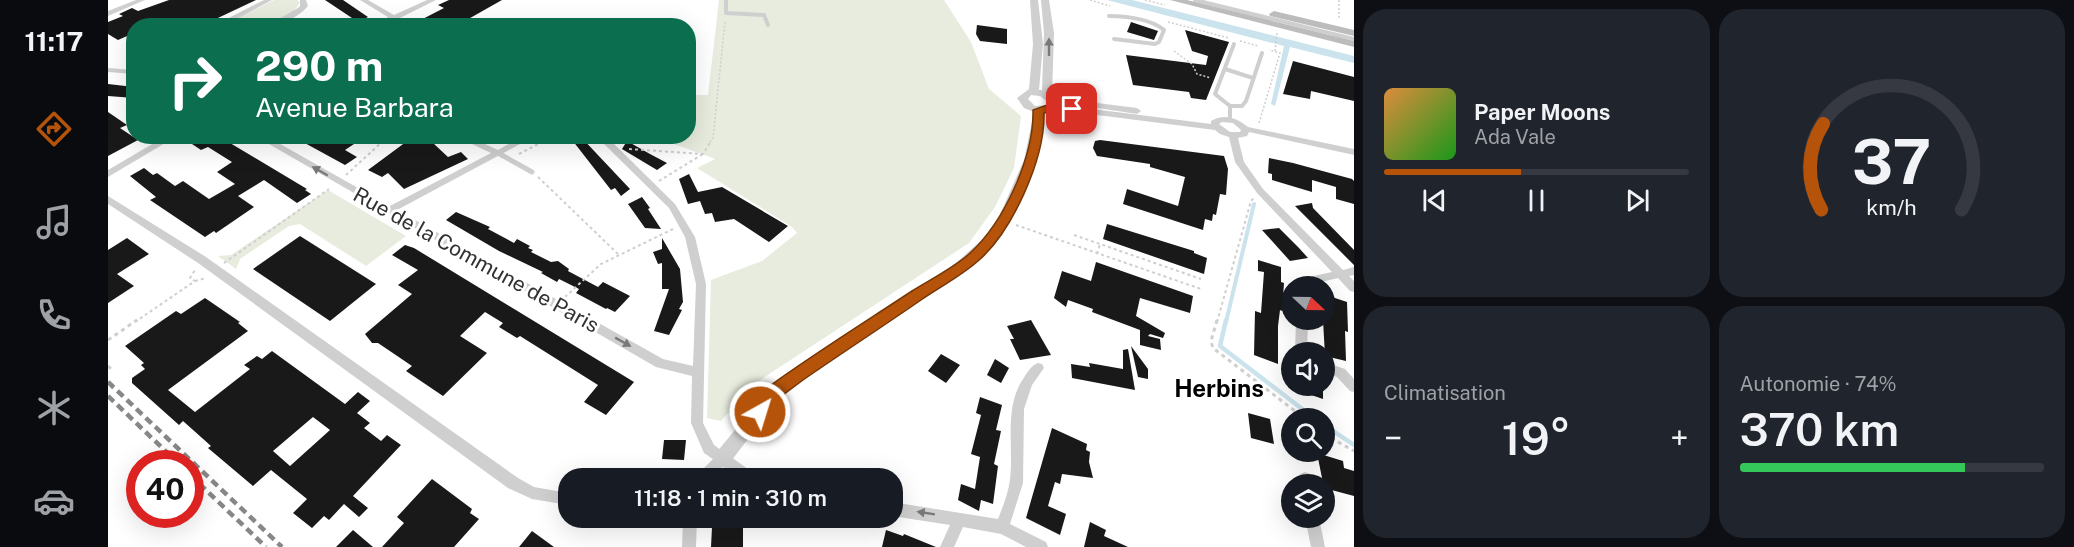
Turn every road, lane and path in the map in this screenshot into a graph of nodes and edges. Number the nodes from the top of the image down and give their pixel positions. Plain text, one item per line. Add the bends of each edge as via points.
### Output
1 (142, 0) edge
2 (269, 0) edge
3 (303, 0) edge
4 (433, 0) edge
5 (726, 0) edge
6 (1034, 0) edge
7 (1044, 0) edge
8 (1090, 0) edge
9 (1175, 0) edge
10 (1195, 0) edge
11 (1216, 0) edge
12 (1339, 0) edge
13 (367, 1) edge
14 (1110, 6) dead end
15 (726, 13) junction
16 (108, 14) edge
17 (1109, 16) dead end
18 (392, 17) joint
19 (231, 18) edge
20 (286, 18) edge
21 (1164, 21) dead end
22 (1339, 22) dead end
23 (768, 25) dead end
24 (1277, 32) dead end
25 (1354, 33) edge
26 (1114, 39) dead end
27 (1354, 39) edge
28 (1234, 44) dead end
29 (1354, 44) edge
30 (1174, 51) dead end
31 (1275, 51) junction
32 (1262, 53) dead end
33 (1225, 69) junction
34 (108, 70) edge
35 (126, 71) edge
36 (1253, 78) junction
37 (1220, 81) junction
38 (1034, 92) junction
39 (1051, 100) junction
40 (1230, 106) junction
41 (1039, 110) junction
42 (1230, 119) junction
43 (1216, 125) junction
44 (1254, 126) dead end
45 (1245, 129) junction
46 (1233, 136) junction
47 (159, 144) edge
48 (273, 144) edge
49 (379, 144) edge
50 (477, 144) edge
51 (515, 144) edge
52 (608, 144) edge
53 (611, 147) junction
54 (1354, 152) edge
55 (498, 153) junction
56 (703, 154) junction
57 (532, 172) joint
58 (108, 174) edge
59 (344, 177) dead end
60 (651, 186) junction
61 (329, 189) dead end
62 (1260, 191) junction
63 (108, 199) edge
64 (389, 210) junction
65 (1004, 221) junction
66 (683, 224) junction
67 (1074, 235) dead end
68 (1100, 244) junction
69 (618, 254) junction
70 (1097, 254) junction
71 (214, 269) junction
72 (1354, 271) edge
73 (1339, 273) junction
74 (1327, 276) edge
75 (190, 278) dead end
76 (1201, 279) dead end
77 (1354, 288) edge
78 (1201, 289) dead end
79 (557, 306) junction
80 (108, 340) edge
81 (108, 366) edge
82 (1038, 368) dead end
83 (112, 370) dead end
84 (1335, 371) edge
85 (698, 372) junction
86 (1354, 387) edge
87 (1291, 408) edge
88 (1335, 440) edge
89 (1354, 451) edge
90 (722, 459) junction
91 (713, 468) edge
92 (735, 468) edge
93 (558, 497) edge
94 (903, 511) edge
95 (960, 519) junction
96 (1002, 527) junction
97 (689, 528) edge
98 (1314, 528) edge
99 (688, 547) edge
100 (947, 547) edge
101 (1041, 547) edge
102 (1318, 547) edge

1 - 16 street
2 - 19 street
3 - 20 street via 301,10
4 - 18 street
5 - 15 lane
6 - 38 street via 1038,44
39 -> 7 street
8 - 14 path
9 - 29 main road
10 - 27 lane
11 - 25 main road
12 - 22 path
13 - 18 street
15 - 23 lane via 764,15
15 - 56 path via 713,138
17 - 26 lane via 1123,16 1164,30 1155,44
21 - 31 path
24 - 31 path
28 - 33 lane
30 - 37 path via 1192,64 1197,74
31 - 44 path via 1280,53 1259,125
32 - 36 lane
33 - 36 lane
33 - 37 lane
34 - 35 street
36 - 40 lane via 1242,106
37 - 40 lane via 1215,94
38 - 39 street
38 - 41 street via 1025,93 1023,101
39 - 41 street via 1048,110
39 - 43 street
40 - 42 lane
41 - 65 street via 1030,160
42 - 43 street via 1220,119
42 - 45 street
43 - 46 street
45 - 46 street via 1241,135
45 - 54 street
46 - 62 street via 1240,162
47 - 58 street
64 -> 48 street, Rue de la Commune de Paris
49 - 59 path
50 - 55 street
51 - 55 street
52 - 53 street
53 - 56 path
53 - 60 street
55 - 57 lane
55 - 64 street
56 - 60 path
57 - 69 path
60 - 66 street via 672,206
61 - 71 path
62 - 73 street
62 - 87 path via 1251,201 1211,341 1219,354
63 - 71 street
64 - 79 street, Rue de la Commune de Paris
65 - 70 path
65 - 90 street via 967,262 777,390
66 - 69 path
66 - 85 street via 701,284
67 - 68 path
68 - 70 path
68 - 76 path
69 - 79 path via 587,275
70 - 78 path
71 - 93 street via 513,483 532,493
72 - 73 street
73 - 74 street
73 - 77 street
75 - 80 path via 195,281
79 -> 85 street, Rue de la Commune de Paris via 660,363
81 - 83 path
82 - 96 street via 1019,397 1016,483
84 - 86 street
85 - 90 street via 696,423 709,449
88 - 89 path
90 - 91 street
90 - 92 street
95 -> 94 street
95 - 96 street
95 - 100 street
96 - 101 street
97 - 99 street
98 - 102 street

